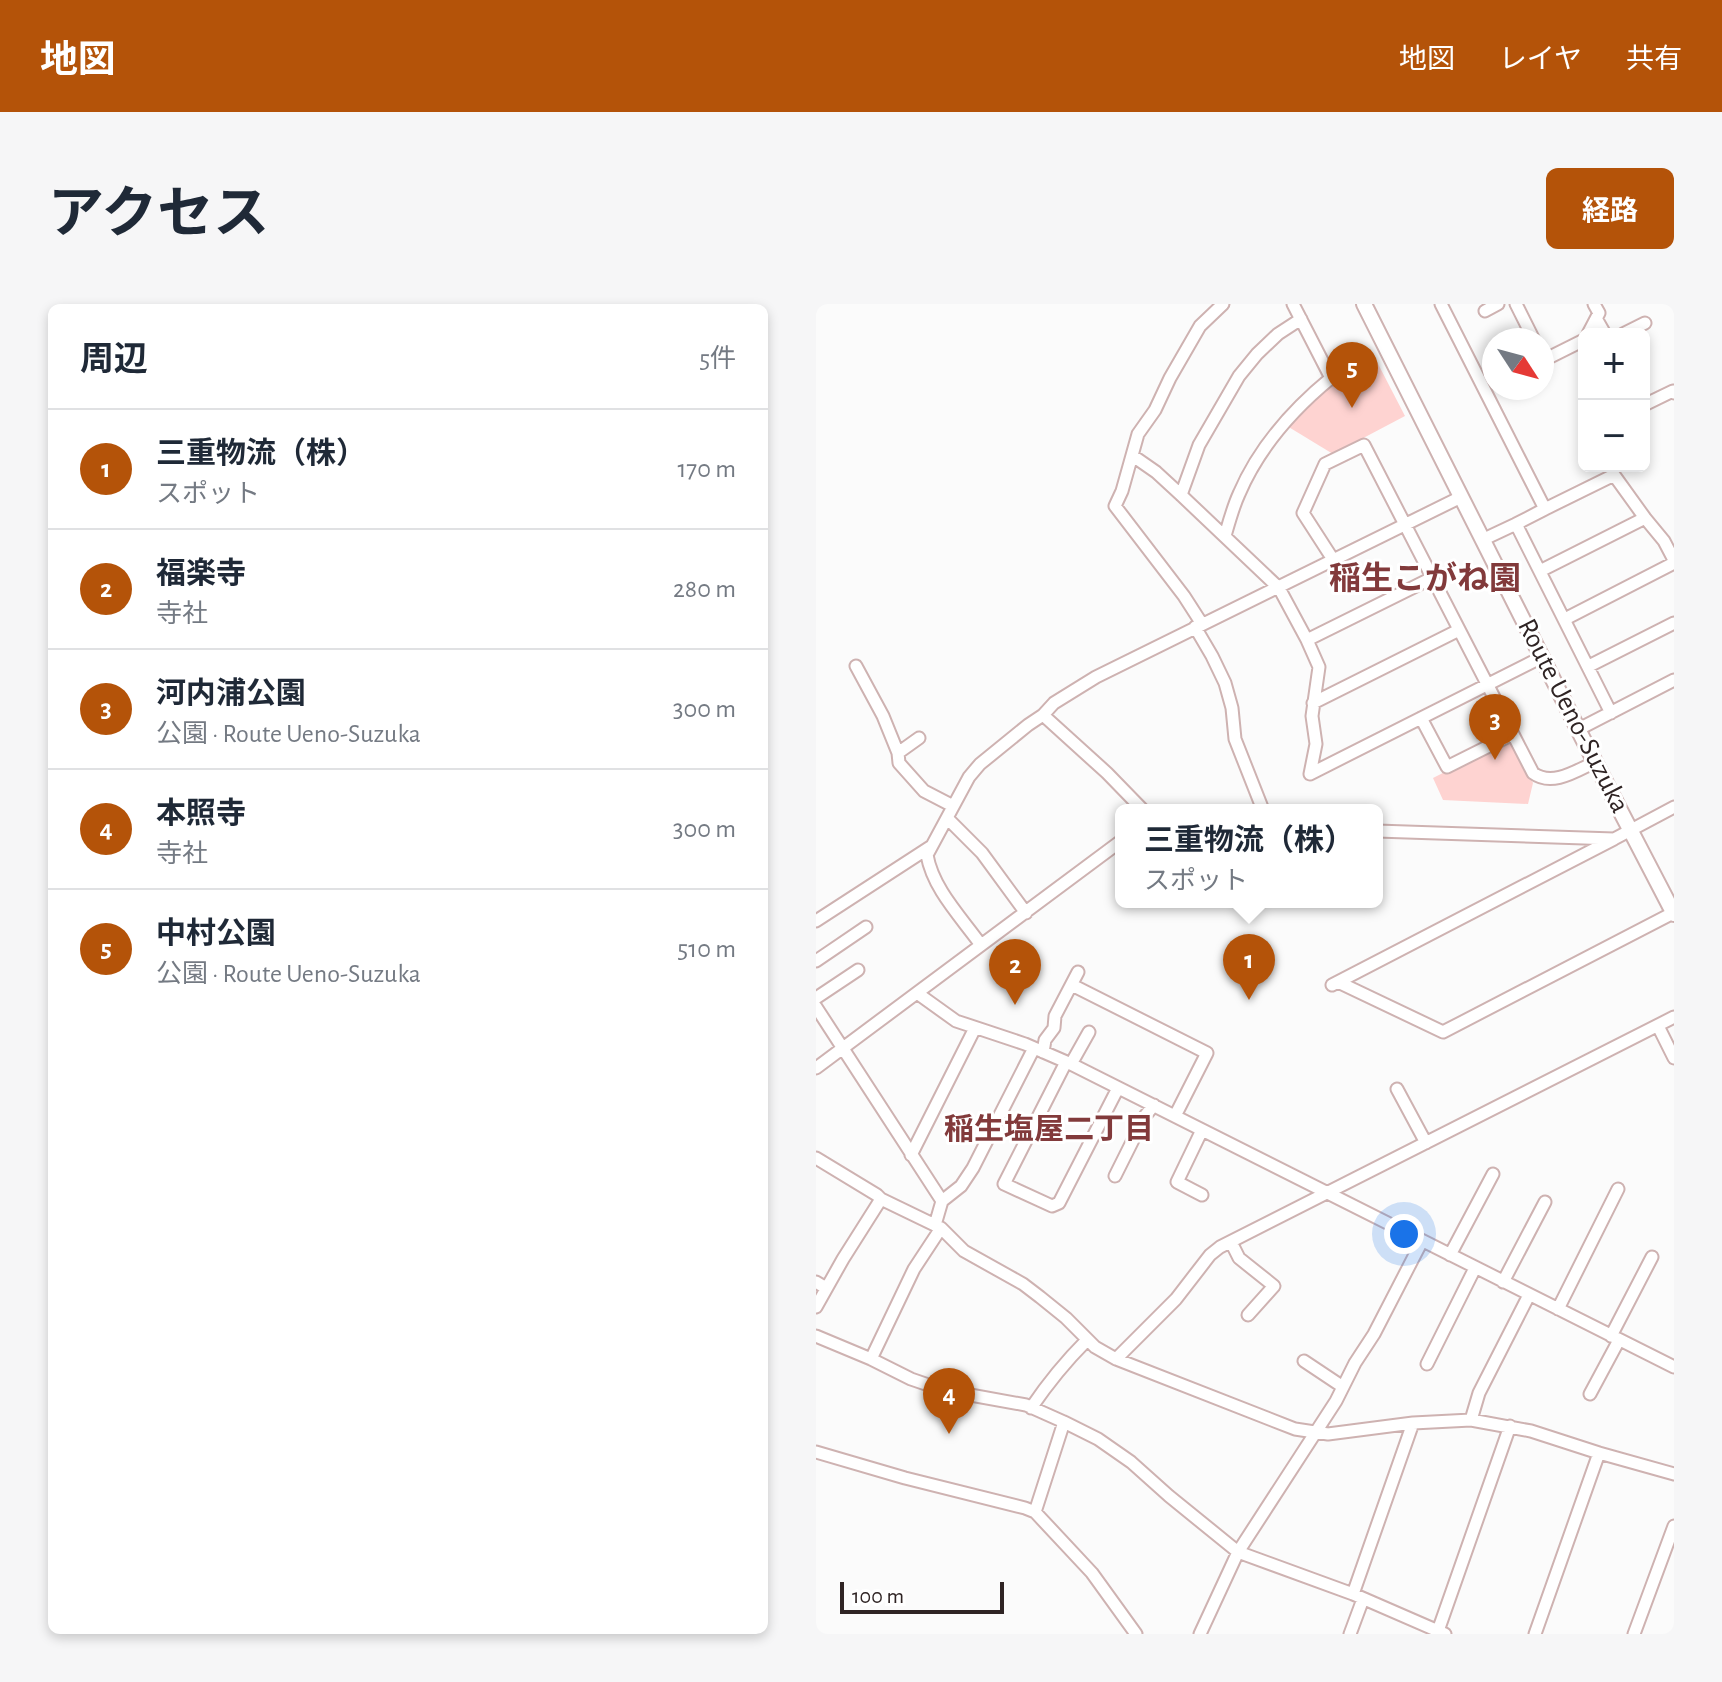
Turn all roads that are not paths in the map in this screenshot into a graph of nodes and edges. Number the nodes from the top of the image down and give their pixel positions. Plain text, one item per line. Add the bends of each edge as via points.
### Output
1 (1223, 304) edge
2 (1293, 304) edge
3 (1364, 304) edge
4 (1441, 304) edge
5 (1498, 304) edge
6 (1516, 304) edge
7 (1485, 311) dead end
8 (1301, 319) junction
9 (1645, 323) dead end
10 (1528, 328) edge
11 (1635, 328) edge
12 (1578, 345) edge
13 (1554, 356) edge
14 (1674, 391) edge
15 (1650, 402) edge
16 (1133, 456) junction
17 (1181, 495) junction
18 (1461, 497) junction
19 (1545, 509) junction
20 (1645, 518) junction
21 (1516, 524) junction
22 (1405, 525) junction
23 (1225, 536) junction
24 (1482, 540) junction
25 (1334, 561) junction
26 (1674, 562) edge
27 (1540, 571) junction
28 (1432, 578) junction
29 (1279, 588) junction
30 (1565, 619) junction
31 (1674, 623) edge
32 (1198, 625) junction
33 (1459, 630) junction
34 (1307, 640) junction
35 (1542, 657) junction
36 (856, 666) dead end
37 (1589, 666) junction
38 (1674, 680) edge
39 (1488, 685) junction
40 (1313, 703) junction
41 (1611, 713) junction
42 (1043, 715) junction
43 (1421, 718) junction
44 (1579, 729) junction
45 (1513, 734) junction
46 (919, 738) dead end
47 (898, 753) junction
48 (1595, 762) junction
49 (1137, 804) edge
50 (1261, 804) edge
51 (1674, 807) edge
52 (950, 812) junction
53 (1631, 828) junction
54 (1383, 831) edge
55 (1614, 839) junction
56 (930, 846) junction
57 (1115, 846) edge
58 (1026, 913) junction
59 (1674, 913) edge
60 (816, 921) edge
61 (866, 927) dead end
62 (981, 945) junction
63 (816, 961) edge
64 (858, 970) dead end
65 (1078, 972) dead end
66 (1072, 985) junction
67 (917, 993) junction
68 (816, 998) edge
69 (816, 1007) edge
70 (1674, 1017) edge
71 (1658, 1026) junction
72 (975, 1028) junction
73 (1089, 1032) dead end
74 (842, 1048) junction
75 (1038, 1050) junction
76 (1674, 1058) edge
77 (1069, 1063) junction
78 (816, 1068) edge
79 (1118, 1088) junction
80 (1397, 1089) dead end
81 (1154, 1105) junction
82 (1175, 1116) junction
83 (1202, 1130) junction
84 (1426, 1143) junction
85 (911, 1155) junction
86 (816, 1158) edge
87 (1493, 1174) dead end
88 (1115, 1176) dead end
89 (1618, 1189) dead end
90 (1327, 1194) junction
91 (1202, 1195) dead end
92 (881, 1199) junction
93 (942, 1201) junction
94 (1545, 1202) dead end
95 (938, 1227) junction
96 (1422, 1241) junction
97 (1231, 1242) junction
98 (1450, 1255) junction
99 (1652, 1257) dead end
100 (1475, 1268) junction
101 (1503, 1282) junction
102 (821, 1285) edge
103 (1529, 1295) junction
104 (816, 1307) edge
105 (1558, 1309) junction
106 (1248, 1315) dead end
107 (817, 1338) edge
108 (1615, 1338) junction
109 (1087, 1340) junction
110 (871, 1359) junction
111 (1116, 1359) junction
112 (1304, 1361) dead end
113 (1427, 1364) dead end
114 (1674, 1367) edge
115 (1343, 1387) junction
116 (1590, 1394) dead end
117 (1031, 1408) junction
118 (1471, 1420) junction
119 (1064, 1422) junction
120 (1413, 1423) junction
121 (1510, 1426) junction
122 (1315, 1433) junction
123 (816, 1452) edge
124 (1599, 1453) junction
125 (1674, 1474) edge
126 (1035, 1512) junction
127 (1674, 1526) edge
128 (1238, 1552) junction
129 (1358, 1597) junction
130 (1442, 1632) edge
131 (1136, 1634) edge
132 (1200, 1634) edge
133 (1350, 1634) edge
134 (1535, 1634) edge
135 (1634, 1634) edge

1 - 16 street via 1200,326 1138,434
2 - 8 street
3 - 18 main road, Route Ueno-Suzuka
4 - 19 street
5 - 7 street
6 - 10 street
8 - 17 street via 1278,334 1239,376 1199,445
8 - 23 street via 1331,378 1290,414 1266,445 1238,496
9 - 11 street
12 - 13 street
14 - 15 street
16 - 17 street
16 - 32 street via 1115,506 1184,596
17 - 23 street
18 - 22 street
18 - 24 main road, Route Ueno-Suzuka
19 - 20 street via 1614,475
19 - 21 street
20 - 26 street
20 - 27 street
21 - 24 street
21 - 27 street
22 - 25 street
22 - 25 street via 1364,445 1325,464 1303,513
22 - 28 street
23 - 29 street
24 - 35 main road, Route Ueno-Suzuka
25 - 29 street
26 - 30 street
27 - 30 street
28 - 33 street
28 - 34 street
29 - 32 street
29 - 34 street
30 - 37 street
31 - 37 street
32 - 42 street via 1096,677
32 - 50 street via 1225,683 1235,739
33 - 39 street
33 - 40 street
34 - 40 street via 1319,667
35 - 39 street
35 - 44 main road, Route Ueno-Suzuka
36 - 47 street
37 - 41 street
38 - 41 street
39 - 43 street
39 - 45 street
40 - 43 street via 1316,744 1310,774
41 - 44 street
42 - 49 street
42 - 52 street via 980,764
43 - 45 street via 1447,767
44 - 48 main road, Route Ueno-Suzuka
45 - 48 street via 1540,778 1568,775
46 - 47 street
47 - 52 street via 899,763
48 - 53 main road, Route Ueno-Suzuka
51 - 53 street
52 - 56 street
52 - 58 street
53 - 55 street
53 - 59 main road, Route Ueno-Suzuka
54 - 55 street
55 - 59 street via 1335,984 1443,1032
56 - 60 street
56 - 62 street via 929,868 937,884
57 - 58 street
58 - 62 street
61 - 63 street
62 - 67 street
64 - 68 street
65 - 66 street
66 - 75 street
66 - 82 street via 1207,1053
67 - 72 street
67 - 74 street
69 - 74 street
70 - 71 street
71 - 76 street
71 - 84 street
72 - 75 street
72 - 85 street
73 - 77 street
74 - 78 street
74 - 85 street
75 - 77 street
75 - 93 street via 973,1168
77 - 79 street
77 - 79 street via 1004,1184 1052,1206 1059,1203
79 - 81 street
80 - 84 street
81 - 82 street
81 - 88 street
82 - 83 street
83 - 90 street
83 - 91 street via 1177,1182
84 - 90 street
85 - 93 street
86 - 92 street
87 - 98 street
89 - 105 street
90 - 96 street
90 - 97 street
92 - 95 street
92 - 102 street
93 - 95 street
94 - 101 street
95 - 109 street via 964,1251 1023,1284
95 - 110 street
96 - 98 street
96 - 115 street
97 - 106 street via 1239,1258 1274,1286
97 - 111 street via 1210,1255 1176,1299
98 - 100 street
99 - 108 street
100 - 101 street
100 - 113 street
101 - 103 street
102 - 104 street
103 - 105 street
103 - 118 street via 1479,1393
105 - 108 street
107 - 110 street
108 - 114 street
108 - 116 street
109 - 111 street
109 - 117 street
110 - 117 street via 943,1390
111 - 122 street
112 - 115 street
115 - 122 street
117 - 119 street
118 - 120 street
118 - 121 street
119 - 126 street
119 - 128 street via 1131,1462
120 - 122 street
120 - 129 street
121 - 124 street
121 - 130 street
122 - 128 street
123 - 126 street
124 - 125 street
124 - 134 street
126 - 131 street via 1092,1573
127 - 135 street
128 - 129 street
128 - 132 street
129 - 130 street
129 - 133 street

